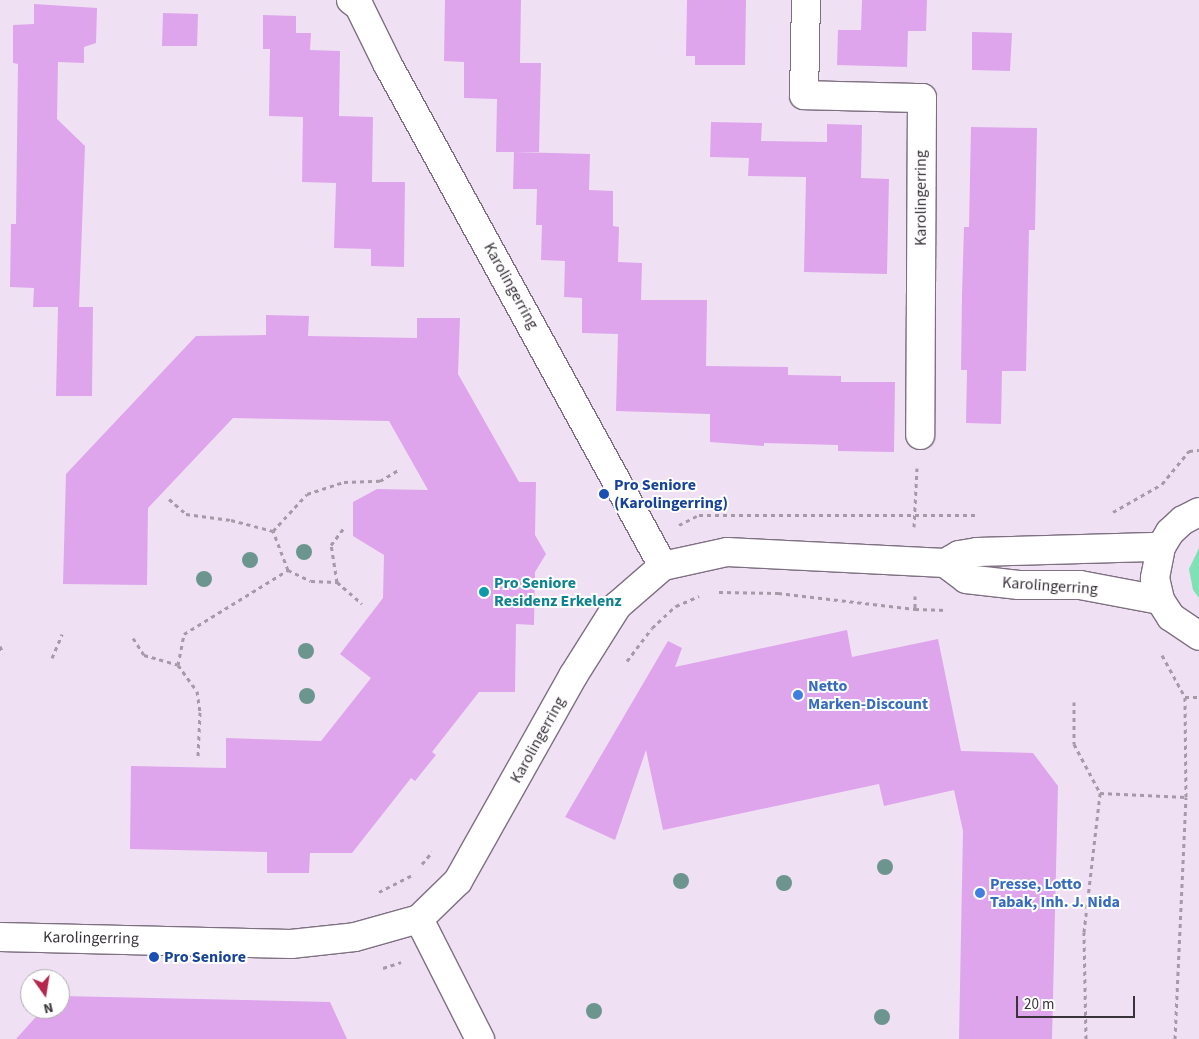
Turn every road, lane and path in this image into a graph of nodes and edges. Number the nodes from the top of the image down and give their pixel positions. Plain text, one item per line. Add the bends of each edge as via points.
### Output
1 (806, 0) edge
2 (359, 2) edge
3 (920, 435) joint
4 (1199, 450) edge
5 (1189, 451) dead end
6 (400, 469) dead end
7 (169, 499) dead end
8 (1199, 512) edge
9 (914, 513) dead end
10 (344, 528) dead end
11 (273, 531) junction
12 (1161, 547) junction
13 (945, 563) junction
14 (663, 566) junction
15 (288, 570) junction
16 (337, 582) junction
17 (1160, 600) junction
18 (362, 604) dead end
19 (62, 634) dead end
20 (1199, 636) edge
21 (133, 638) dead end
22 (0, 646) edge
23 (3, 653) dead end
24 (52, 658) dead end
25 (178, 665) junction
26 (1199, 697) edge
27 (1074, 702) dead end
28 (198, 756) dead end
29 (1100, 793) junction
30 (1186, 797) junction
31 (420, 920) junction
32 (0, 937) edge
33 (480, 1039) edge
34 (1086, 1039) edge
35 (1175, 1039) edge

1 - 3 street, Karolingerring via 804,95 922,98
2 - 14 street, Karolingerring via 388,65
3 - 9 path
4 - 5 path
6 - 11 path via 380,480 344,482 307,494
7 - 11 path via 186,514 231,520
8 - 12 street via 1183,520
10 - 16 path via 331,545
11 - 15 path
12 - 13 street, Karolingerring via 977,552 959,555
12 - 17 street via 1155,578
13 - 14 street, Karolingerring via 727,552
13 - 17 street, Karolingerring via 966,579 1018,585 1080,586
14 - 31 street, Karolingerring via 617,606 573,676 458,882
15 - 16 path via 311,581
15 - 25 path via 184,634
16 - 18 path
17 - 20 street via 1171,617
19 - 24 path
21 - 25 path via 144,655
22 - 23 path
25 - 28 path via 197,691 200,712
26 - 30 path via 1185,697
27 - 29 path via 1074,744
29 - 30 path
29 - 34 path via 1084,932
30 - 35 path
31 - 32 street, Karolingerring via 355,937 291,944
31 - 33 street

